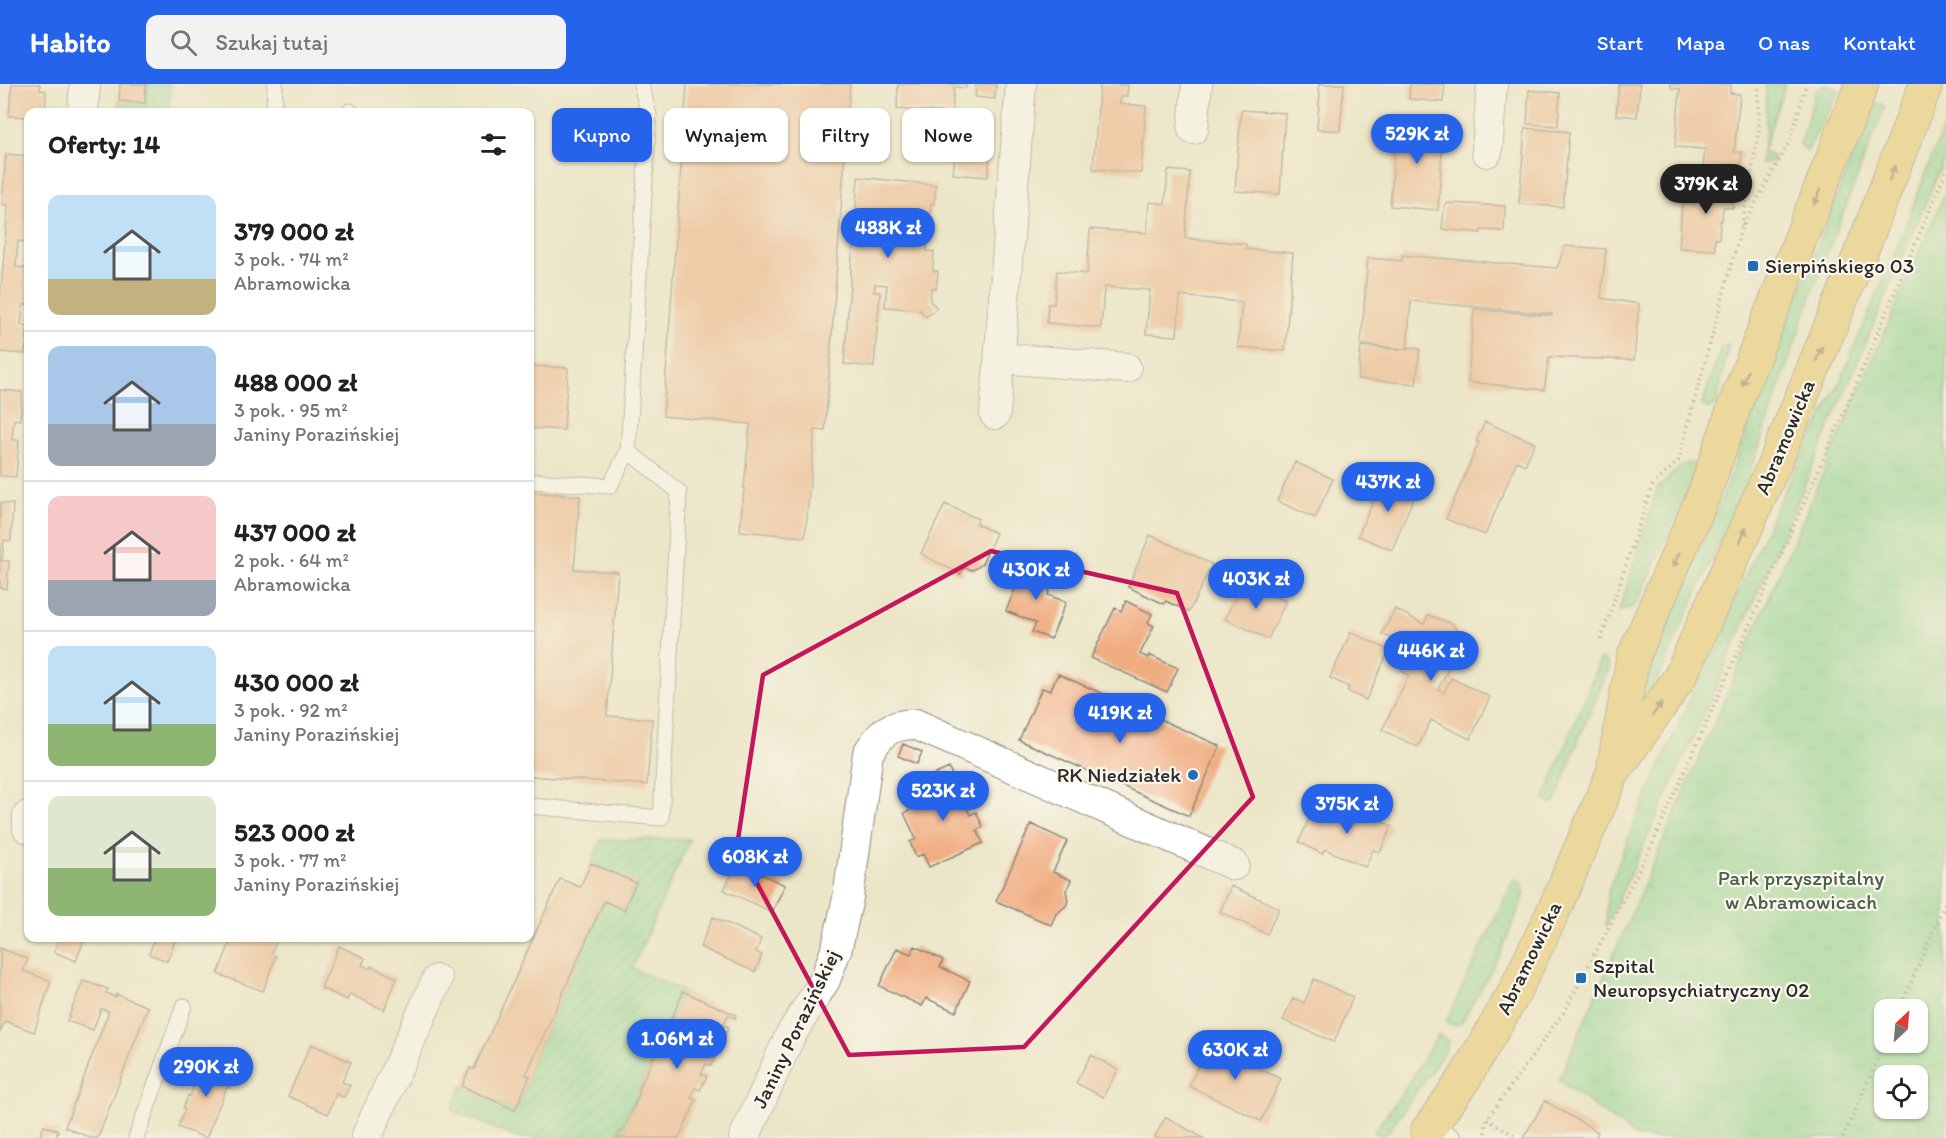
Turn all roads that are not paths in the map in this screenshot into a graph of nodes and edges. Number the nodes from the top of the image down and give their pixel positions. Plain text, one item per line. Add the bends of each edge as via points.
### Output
1 (85, 84) edge
2 (276, 84) edge
3 (641, 84) edge
4 (1020, 84) edge
5 (1197, 84) edge
6 (1492, 84) edge
7 (1862, 84) edge
8 (1926, 84) edge
9 (83, 108) edge
10 (274, 108) edge
11 (1193, 129) dead end
12 (1487, 152) dead end
13 (1000, 358) junction
14 (1126, 368) dead end
15 (995, 414) dead end
16 (628, 451) junction
17 (534, 481) edge
18 (1612, 775) junction
19 (534, 807) edge
20 (1234, 865) dead end
21 (437, 980) dead end
22 (184, 1006) dead end
23 (1431, 1133) edge
24 (136, 1138) edge
25 (366, 1138) edge
26 (744, 1138) edge

1 - 9 street
2 - 10 lane
3 - 16 lane via 649,115
4 - 13 street
5 - 11 street
6 - 12 street
7 -> 18 main road, Abramowicka via 1742,386 1705,492 1634,658
18 -> 8 main road, Abramowicka via 1680,677 1786,436
13 - 14 street
13 - 15 street
16 - 17 lane via 610,486
16 - 19 lane via 679,492 660,818
18 - 23 main road, Abramowicka via 1512,997
20 - 26 street, Janiny Porazińskiej via 915,724 897,724 881,734 868,753 848,898 825,980 790,1036
21 - 25 street
22 - 24 lane

